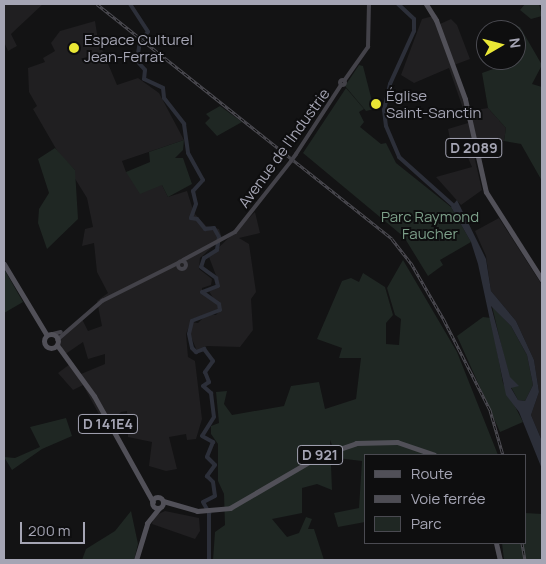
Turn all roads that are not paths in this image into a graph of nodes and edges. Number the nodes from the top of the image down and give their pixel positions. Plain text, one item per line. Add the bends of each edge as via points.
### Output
1 (369, 4) edge
2 (427, 5) edge
3 (185, 262) junction
4 (178, 263) junction
5 (4, 264) edge
6 (180, 268) junction
7 (168, 269) junction
8 (542, 280) edge
9 (63, 331) junction
10 (49, 334) junction
11 (56, 345) junction
12 (431, 454) edge
13 (158, 503) junction
14 (496, 544) edge
15 (136, 560) edge
16 (500, 560) edge

1 - 3 main road, Avenue de l'Industrie, bridge via 368,47 296,154 243,223
2 - 8 main road, D 2089 via 465,99 486,192
3 - 4 main road
3 - 6 main road
4 - 6 main road
4 - 7 main road
5 - 10 main road
6 - 7 main road
7 - 9 main road via 107,298
9 - 10 main road
9 - 11 main road
10 - 11 main road, D 141E4
10 - 11 main road, D 141E4 via 44,341
11 - 13 main road, D 141E4 via 67,364 94,396 144,487
12 - 13 main road, D 921 via 387,441 348,444 319,456 242,504 200,512
13 - 15 main road via 147,523
14 - 16 main road

